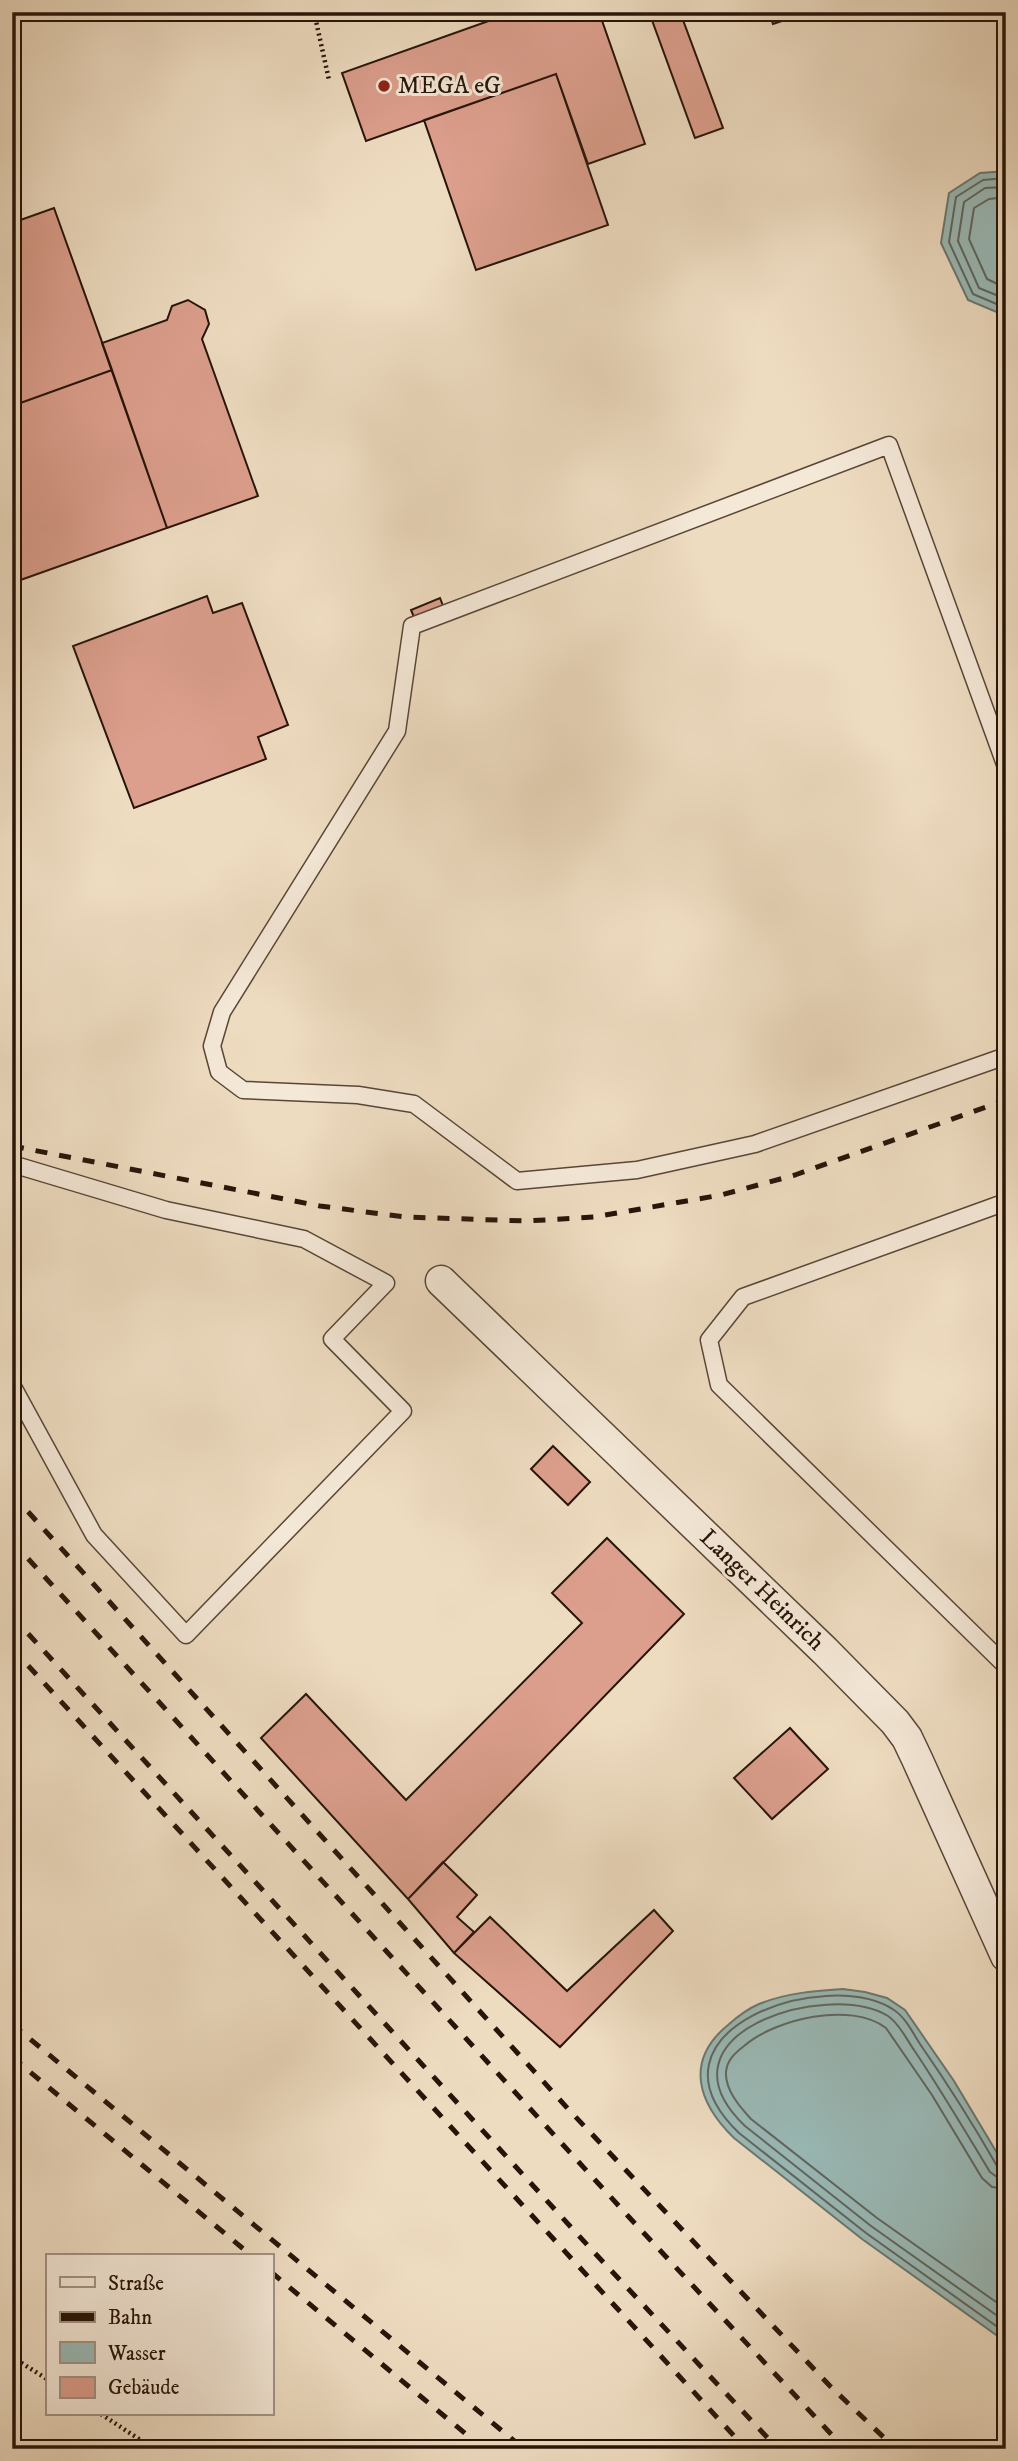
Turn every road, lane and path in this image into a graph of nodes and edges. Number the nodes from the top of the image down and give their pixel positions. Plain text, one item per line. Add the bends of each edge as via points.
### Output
1 (314, 12) edge
2 (329, 80) dead end
3 (1006, 767) edge
4 (1006, 1056) edge
5 (12, 1164) edge
6 (1006, 1202) edge
7 (441, 1281) dead end
8 (12, 1385) edge
9 (1006, 1666) edge
10 (1006, 1956) edge
11 (12, 2357) edge
12 (46, 2378) edge
13 (104, 2416) edge
14 (154, 2449) edge

1 - 2 path
3 - 4 lane via 890,444 412,626 397,731 222,1012 212,1046 219,1072 243,1090 358,1095 414,1104 517,1181 637,1170 755,1144
5 - 8 lane via 166,1210 304,1239 386,1283 332,1339 403,1411 186,1635 94,1535
6 - 9 lane via 743,1297 709,1340 719,1385
7 - 10 street, Langer Heinrich via 895,1722 917,1759
11 - 12 path
13 - 14 path

